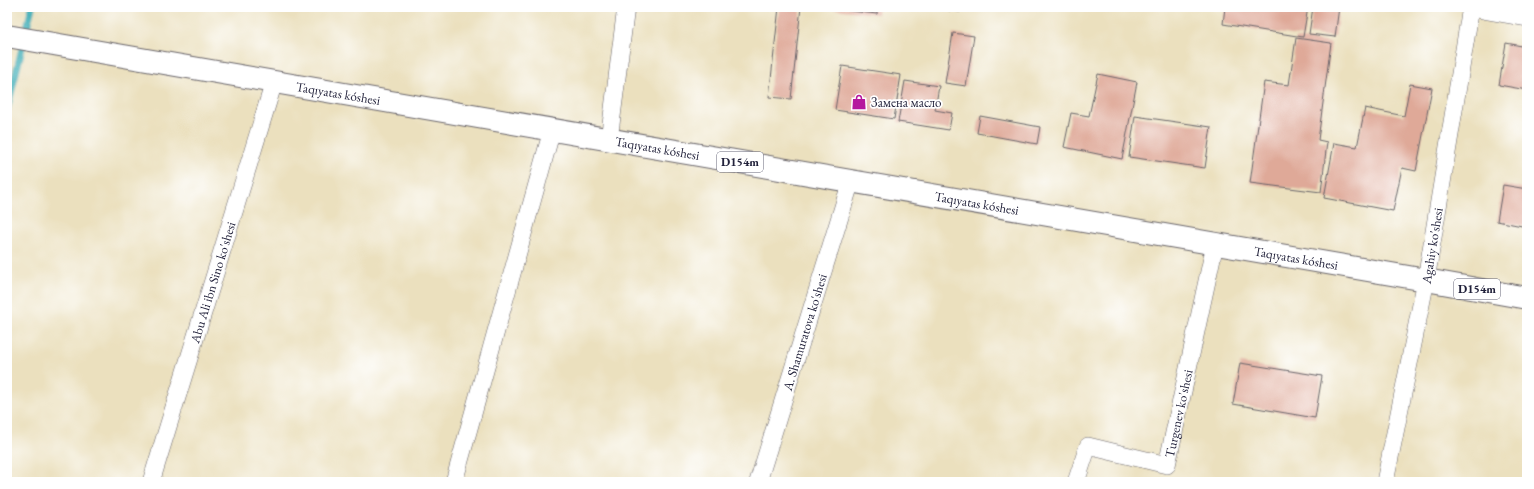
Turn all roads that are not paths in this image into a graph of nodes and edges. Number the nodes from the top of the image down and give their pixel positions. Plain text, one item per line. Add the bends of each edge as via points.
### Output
1 (626, 7) edge
2 (1471, 8) edge
3 (1527, 18) edge
4 (7, 36) edge
5 (274, 82) junction
6 (552, 130) junction
7 (609, 140) junction
8 (851, 181) junction
9 (1215, 244) junction
10 (1426, 280) junction
11 (1527, 298) edge
12 (151, 482) edge
13 (454, 482) edge
14 (758, 482) edge
15 (1076, 482) edge
16 (1385, 482) edge

1 - 7 street
2 - 3 street
2 - 10 street, Agahiy ko'shesi
4 - 5 main road, Taqıyatas kóshesi / D154m
5 - 6 main road, Taqıyatas kóshesi / D154m
5 - 12 street, Abu Ali ibn Sino ko'shesi
6 - 7 main road, Taqıyatas kóshesi / D154m
6 - 13 street
7 - 8 main road, Taqıyatas kóshesi / D154m
8 - 9 main road, Taqıyatas kóshesi / D154m
8 - 14 street, A. Shamuratova ko'shesi
9 - 10 main road, Taqıyatas kóshesi / D154m
9 - 15 street, Turgenev ko'shesi via 1167,466 1088,446
10 - 11 main road, D154m
10 - 16 street, Agahiy ko'shesi

